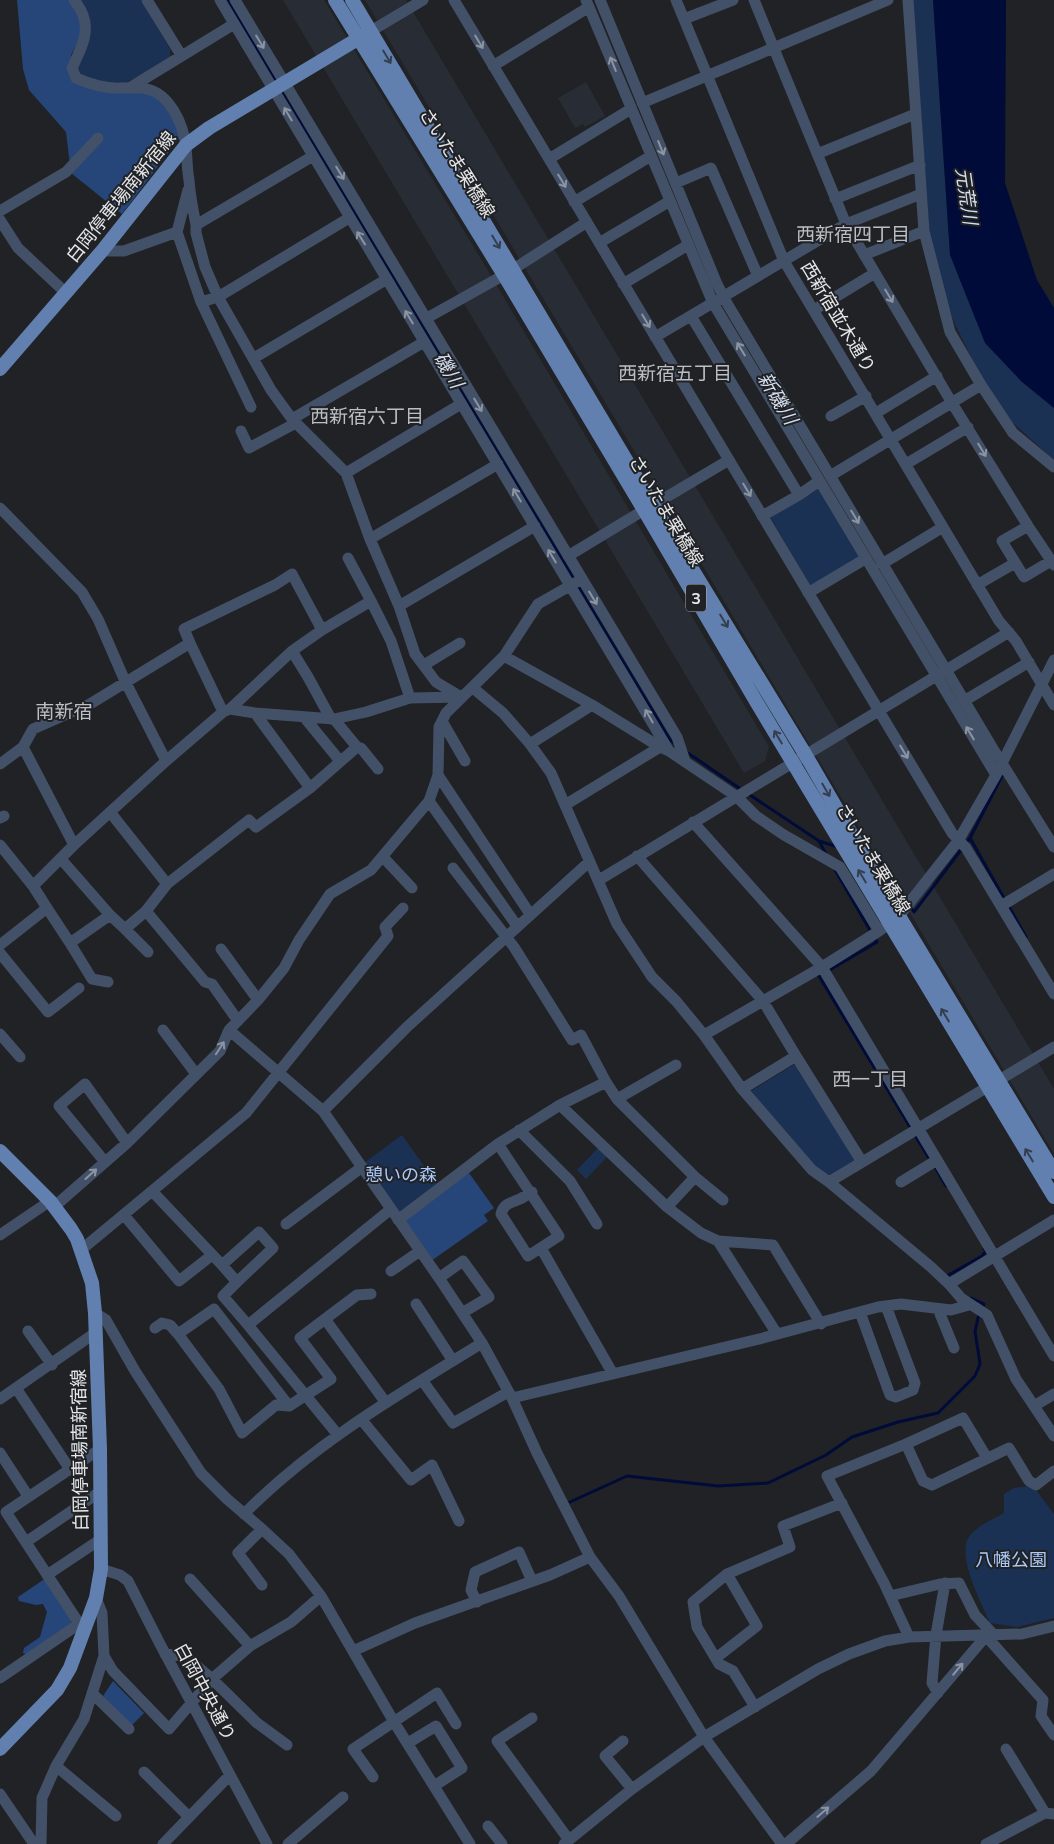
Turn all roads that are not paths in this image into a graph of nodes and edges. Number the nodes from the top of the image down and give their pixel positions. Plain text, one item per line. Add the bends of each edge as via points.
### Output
1 (74, 0) edge
2 (147, 0) edge
3 (220, 0) edge
4 (235, 0) edge
5 (335, 0) edge
6 (352, 0) edge
7 (423, 0) edge
8 (454, 0) edge
9 (600, 0) edge
10 (676, 0) edge
11 (733, 0) edge
12 (754, 0) edge
13 (888, 0) edge
14 (908, 0) edge
15 (588, 4) edge
16 (684, 19) junction
17 (234, 24) junction
18 (371, 31) junction
19 (358, 38) junction
20 (772, 49) junction
21 (181, 55) junction
22 (493, 66) junction
23 (706, 76) junction
24 (131, 86) junction
25 (279, 87) junction
26 (642, 103) junction
27 (631, 109) junction
28 (915, 114) junction
29 (98, 138) dead end
30 (186, 145) junction
31 (817, 154) junction
32 (312, 156) junction
33 (651, 156) junction
34 (549, 159) junction
35 (920, 165) junction
36 (676, 183) junction
37 (189, 186) junction
38 (921, 194) junction
39 (835, 199) junction
40 (670, 201) junction
41 (574, 202) junction
42 (0, 211) edge
43 (349, 218) junction
44 (0, 220) edge
45 (587, 222) junction
46 (846, 224) junction
47 (196, 225) junction
48 (924, 231) junction
49 (178, 232) junction
50 (599, 243) junction
51 (688, 245) junction
52 (102, 251) junction
53 (864, 255) junction
54 (784, 261) junction
55 (508, 272) junction
56 (875, 273) junction
57 (758, 276) junction
58 (387, 279) junction
59 (623, 284) junction
60 (66, 293) junction
61 (218, 296) junction
62 (724, 296) junction
63 (201, 302) junction
64 (713, 303) junction
65 (814, 310) junction
66 (691, 316) junction
67 (427, 318) junction
68 (656, 337) junction
69 (424, 342) junction
70 (254, 358) junction
71 (0, 369) edge
72 (937, 376) junction
73 (980, 385) junction
74 (866, 396) junction
75 (952, 403) junction
76 (461, 404) junction
77 (251, 408) dead end
78 (876, 414) junction
79 (831, 416) dead end
80 (294, 421) junction
81 (968, 427) junction
82 (241, 431) dead end
83 (891, 440) junction
84 (729, 460) junction
85 (498, 464) junction
86 (906, 464) junction
87 (1054, 467) edge
88 (346, 473) junction
89 (825, 478) junction
90 (800, 495) junction
91 (649, 507) junction
92 (0, 508) edge
93 (762, 516) junction
94 (535, 526) junction
95 (1028, 526) junction
96 (943, 527) junction
97 (370, 539) junction
98 (568, 556) junction
99 (348, 558) dead end
100 (865, 559) junction
101 (1015, 563) junction
102 (1053, 563) edge
103 (882, 564) junction
104 (582, 579) junction
105 (570, 585) junction
106 (977, 585) junction
107 (808, 593) junction
108 (371, 601) junction
109 (399, 606) junction
110 (322, 630) junction
111 (1009, 632) junction
112 (190, 643) junction
113 (460, 643) dead end
114 (292, 651) junction
115 (504, 656) junction
116 (1054, 660) edge
117 (1029, 662) junction
118 (424, 665) junction
119 (941, 673) junction
120 (125, 681) junction
121 (1041, 683) junction
122 (473, 688) junction
123 (462, 697) junction
124 (410, 698) junction
125 (964, 701) junction
126 (592, 704) junction
127 (1054, 704) edge
128 (879, 710) junction
129 (226, 711) junction
130 (255, 713) junction
131 (304, 717) junction
132 (333, 719) junction
133 (442, 721) junction
134 (530, 744) junction
135 (23, 747) junction
136 (357, 747) junction
137 (664, 749) junction
138 (805, 754) junction
139 (166, 761) junction
140 (340, 761) junction
141 (465, 761) dead end
142 (685, 761) junction
143 (793, 762) junction
144 (1002, 762) junction
145 (0, 764) edge
146 (378, 769) dead end
147 (438, 775) junction
148 (996, 775) junction
149 (310, 788) junction
150 (736, 796) junction
151 (429, 801) junction
152 (565, 805) junction
153 (110, 812) junction
154 (693, 822) junction
155 (958, 841) junction
156 (0, 845) edge
157 (74, 845) junction
158 (1054, 847) edge
159 (637, 856) junction
160 (383, 857) junction
161 (61, 858) junction
162 (4, 859) edge
163 (589, 862) junction
164 (453, 868) dead end
165 (1054, 874) edge
166 (599, 880) junction
167 (167, 884) junction
168 (33, 886) junction
169 (412, 888) dead end
170 (1001, 906) junction
171 (48, 908) junction
172 (403, 908) dead end
173 (146, 911) junction
174 (530, 914) junction
175 (110, 915) junction
176 (889, 923) junction
177 (517, 926) junction
178 (126, 929) junction
179 (505, 938) junction
180 (70, 943) junction
181 (0, 945) edge
182 (220, 949) dead end
183 (148, 952) dead end
184 (0, 953) edge
185 (822, 967) junction
186 (108, 982) dead end
187 (80, 988) dead end
188 (1054, 994) edge
189 (258, 1000) junction
190 (763, 1001) junction
191 (238, 1021) junction
192 (163, 1030) dead end
193 (229, 1030) junction
194 (0, 1034) edge
195 (704, 1036) junction
196 (1054, 1047) edge
197 (796, 1056) junction
198 (20, 1057) dead end
199 (676, 1065) dead end
200 (278, 1072) junction
201 (196, 1074) junction
202 (606, 1082) junction
203 (993, 1083) junction
204 (742, 1089) junction
205 (617, 1099) junction
206 (560, 1105) junction
207 (323, 1111) junction
208 (918, 1128) junction
209 (519, 1130) junction
210 (127, 1142) junction
211 (498, 1144) junction
212 (0, 1151) edge
213 (937, 1160) junction
214 (105, 1162) junction
215 (862, 1162) junction
216 (362, 1167) junction
217 (1054, 1172) edge
218 (695, 1177) junction
219 (829, 1182) junction
220 (901, 1182) dead end
221 (152, 1191) junction
222 (532, 1192) junction
223 (1054, 1197) edge
224 (723, 1200) dead end
225 (52, 1204) junction
226 (666, 1207) junction
227 (391, 1209) junction
228 (124, 1215) junction
229 (398, 1220) junction
230 (1054, 1220) edge
231 (286, 1224) dead end
232 (597, 1224) dead end
233 (0, 1235) edge
234 (718, 1241) junction
235 (541, 1248) junction
236 (81, 1250) junction
237 (420, 1251) junction
238 (212, 1255) junction
239 (994, 1256) junction
240 (222, 1265) junction
241 (391, 1271) dead end
242 (439, 1278) junction
243 (236, 1282) junction
244 (951, 1283) junction
245 (372, 1294) dead end
246 (416, 1304) dead end
247 (969, 1305) junction
248 (886, 1306) junction
249 (940, 1308) junction
250 (860, 1312) junction
251 (95, 1313) junction
252 (462, 1313) junction
253 (325, 1319) junction
254 (821, 1324) junction
255 (248, 1325) junction
256 (155, 1328) dead end
257 (28, 1331) dead end
258 (95, 1333) junction
259 (178, 1334) junction
260 (777, 1334) junction
261 (482, 1342) junction
262 (954, 1348) dead end
263 (1054, 1356) edge
264 (453, 1360) junction
265 (52, 1365) junction
266 (613, 1374) junction
267 (422, 1380) junction
268 (16, 1388) junction
269 (1054, 1394) edge
270 (510, 1395) junction
271 (306, 1396) junction
272 (0, 1399) edge
273 (386, 1404) junction
274 (289, 1406) junction
275 (1034, 1406) junction
276 (361, 1419) junction
277 (338, 1435) junction
278 (1054, 1436) edge
279 (906, 1444) junction
280 (100, 1449) junction
281 (0, 1453) edge
282 (987, 1458) junction
283 (69, 1468) junction
284 (1054, 1472) edge
285 (101, 1491) junction
286 (28, 1496) junction
287 (842, 1503) junction
288 (244, 1514) junction
289 (458, 1521) dead end
290 (262, 1529) junction
291 (101, 1539) junction
292 (26, 1542) junction
293 (590, 1557) junction
294 (101, 1569) junction
295 (727, 1574) junction
296 (47, 1575) junction
297 (190, 1579) dead end
298 (532, 1582) junction
299 (945, 1583) junction
300 (262, 1585) dead end
301 (321, 1596) junction
302 (890, 1596) junction
303 (96, 1598) junction
304 (477, 1602) junction
305 (1054, 1626) edge
306 (82, 1627) junction
307 (936, 1635) junction
308 (990, 1635) junction
309 (909, 1637) junction
310 (250, 1646) junction
311 (353, 1651) junction
312 (165, 1654) junction
313 (104, 1656) junction
314 (716, 1658) junction
315 (0, 1678) edge
316 (212, 1679) junction
317 (938, 1692) junction
318 (92, 1693) junction
319 (192, 1704) junction
320 (755, 1707) junction
321 (532, 1718) dead end
322 (394, 1722) junction
323 (456, 1724) dead end
324 (129, 1729) dead end
325 (1054, 1735) edge
326 (704, 1738) junction
327 (623, 1742) dead end
328 (408, 1743) junction
329 (287, 1746) dead end
330 (0, 1749) edge
331 (1006, 1749) dead end
332 (56, 1766) junction
333 (144, 1772) dead end
334 (230, 1775) junction
335 (374, 1777) dead end
336 (434, 1786) junction
337 (632, 1789) junction
338 (0, 1794) edge
339 (343, 1797) dead end
340 (1050, 1813) edge
341 (116, 1816) dead end
342 (188, 1817) junction
343 (488, 1826) dead end
344 (567, 1842) edge
345 (34, 1844) edge
346 (41, 1844) edge
347 (163, 1844) edge
348 (267, 1844) edge
349 (288, 1844) edge
350 (470, 1844) edge
351 (502, 1844) edge
352 (782, 1844) edge
353 (786, 1844) edge
354 (986, 1844) edge

1 - 24 street via 82,9 87,24 72,68 76,78 120,88
2 - 21 street
3 - 17 street
4 -> 25 street
5 - 19 main road, さいたま栗橋線 / 3
6 - 18 main road, さいたま栗橋線 / 3
7 - 18 street
8 -> 22 street
9 - 26 street
10 - 16 street, 西新宿並木通り
11 - 16 street
12 - 20 street
13 - 20 street
14 - 28 street
15 - 22 street
27 -> 15 street
16 - 23 street, 西新宿並木通り
17 - 21 street
17 - 25 street
18 - 19 main road, 白岡停車場南新宿線
18 -> 55 main road, さいたま栗橋線 / 3
19 - 25 main road, 白岡停車場南新宿線
19 - 55 main road, さいたま栗橋線 / 3
20 - 23 street
20 - 31 street
21 - 24 street
22 - 34 street
23 - 26 street
23 - 54 street, 西新宿並木通り
24 - 30 street via 160,94 172,108
25 - 30 main road, 白岡停車場南新宿線
32 -> 25 street
25 -> 67 street
26 -> 36 street
27 - 33 street
27 - 34 street
28 - 31 street
28 - 35 street
29 - 42 street via 66,172
30 - 37 street
30 - 52 main road, 白岡停車場南新宿線
31 - 39 street
32 - 43 street
32 - 47 street
33 - 40 street
33 - 41 street
34 -> 41 street
35 - 38 street
35 - 39 street
36 - 57 street via 711,168
36 - 62 street
37 - 47 street
37 - 49 street
38 - 46 street
38 - 48 street
39 - 46 street
40 - 50 street
40 - 51 street
41 - 45 street
58 -> 43 street
43 - 61 street
44 - 60 street via 18,248
45 - 50 street
45 - 55 street
46 - 53 street
46 - 54 street
47 - 61 street via 205,267
48 - 53 street
48 - 73 street via 950,332
49 - 52 street via 124,252
49 - 63 street
50 - 59 street
51 - 59 street
51 - 64 street
52 - 60 main road, 白岡停車場南新宿線
53 - 56 street
54 - 57 street
54 - 65 street, 西新宿並木通り
55 - 67 street
55 - 91 main road, さいたま栗橋線 / 3
56 - 65 street
56 -> 72 street
57 - 62 street
69 -> 58 street
58 - 70 street
59 -> 68 street
60 - 71 main road, 白岡停車場南新宿線
61 - 63 street
61 - 70 street
62 - 64 street
62 - 89 street
63 - 77 street
64 - 66 street
89 -> 64 street
65 - 74 street, 西新宿並木通り
66 - 68 street
66 - 90 street
67 -> 98 street
68 - 84 street
69 - 76 street
69 - 80 street
70 - 80 street via 271,390
72 - 75 street
72 - 78 street
73 - 75 street
73 - 87 street via 1013,433
74 - 78 street, 西新宿並木通り
74 - 79 street
75 - 81 street
75 - 83 street
76 - 85 street
76 - 88 street
78 - 83 street, 西新宿並木通り
80 - 82 street via 249,448
80 - 88 street
81 - 86 street
81 -> 95 street
83 - 86 street, 西新宿並木通り
83 - 89 street
84 - 91 street
84 -> 93 street
94 -> 85 street
85 - 97 street
86 - 96 street, 西新宿並木通り
88 - 97 street
89 - 90 street
89 - 100 street
89 -> 103 street
90 - 93 street
91 - 98 street
91 -> 138 main road, さいたま栗橋線 / 3
143 -> 91 main road, さいたま栗橋線 / 3
92 - 120 street via 82,592 98,619
93 - 107 street
105 -> 94 street
94 - 109 street
95 - 101 street via 1002,541
95 - 102 street
96 - 103 street
96 - 106 street, 西新宿並木通り
97 - 109 street
98 - 104 street
99 - 108 street
100 - 107 street
100 - 119 street
101 - 102 street via 1024,577
101 - 106 street
103 - 119 street
104 - 105 street
104 -> 142 street via 677,737
105 - 115 street via 538,604
137 -> 105 street
106 - 111 street, 西新宿並木通り
107 - 128 street
108 - 110 street
108 - 124 street via 391,640
109 - 118 street via 415,654
110 - 112 street via 292,574 184,629
110 - 114 street
111 - 117 street, 西新宿並木通り
111 - 119 street
112 - 120 street
112 - 129 street
113 - 118 street
114 - 129 street
114 - 132 street
115 - 122 street
115 - 126 street
116 - 121 street
117 - 121 street, 西新宿並木通り
117 - 125 street
118 - 123 street via 436,682
119 - 125 street
119 - 128 street
148 -> 119 street
120 - 135 street via 90,704 33,729
120 - 139 street
121 - 127 street, 西新宿並木通り
121 - 144 street
122 - 123 street
122 - 134 street via 503,713
123 - 124 street
123 - 133 street
124 - 132 street
125 - 144 street
126 - 134 street
126 - 137 street
128 - 138 street
128 -> 155 street
129 - 130 street
129 - 139 street
130 - 131 street
130 - 149 street
131 - 132 street
131 - 140 street
132 - 136 street
133 - 141 street
133 - 147 street via 439,727
134 - 152 street via 551,774
135 - 145 street
135 - 157 street
136 - 140 street
136 - 146 street
137 - 142 street
137 - 152 street
138 - 143 street
138 -> 176 main road, さいたま栗橋線 / 3
139 - 153 street
140 - 149 street
142 - 150 street
143 - 150 street
176 -> 143 main road, さいたま栗橋線 / 3
144 - 148 street
144 - 158 street
147 - 151 street
147 - 174 street
148 - 155 street
149 - 167 street via 256,827 249,820
150 - 154 street
150 - 176 street via 756,816 840,867
151 - 160 street
151 - 177 street
152 - 163 street
153 - 157 street
153 - 167 street
154 - 159 street
154 - 185 street
155 - 170 street via 966,848
155 - 176 street
156 - 162 street
157 - 161 street
159 - 166 street
159 - 190 street
160 - 169 street
160 - 189 street via 371,870 330,894 284,968
161 - 168 street
161 - 175 street
162 - 168 street
163 - 166 street
163 - 174 street
164 - 179 street
165 - 170 street
166 - 195 street via 617,924 652,977
167 - 173 street
168 - 171 street
170 - 188 street
171 - 180 street
171 - 181 street
172 - 200 street via 385,927 388,936
173 - 178 street
173 - 191 street via 205,982 212,984
174 - 177 street
175 - 178 street
175 - 180 street
176 - 185 street
176 - 203 main road, さいたま栗橋線 / 3
177 - 179 street
178 - 183 street
179 - 202 street via 514,947 572,1040 581,1035
179 - 207 street via 407,1027
180 - 186 street via 92,979
182 - 189 street
184 - 187 street via 48,1012
185 - 190 street
185 - 208 street
189 - 191 street
190 - 195 street
190 - 197 street
191 - 193 street
192 - 201 street
193 - 200 street
201 -> 193 street via 220,1051
194 - 198 street
195 - 204 street
196 - 203 street
197 - 204 street
197 - 215 street
199 - 205 street
200 - 207 street
200 - 221 street via 246,1113
201 - 210 street
202 - 205 street
202 - 206 street
203 - 208 street
203 - 217 main road, さいたま栗橋線 / 3
223 -> 203 main road, さいたま栗橋線 / 3
204 - 219 street via 812,1170
205 - 218 street
206 - 209 street
206 - 226 street
207 - 216 street
208 - 213 street
208 - 215 street
209 - 211 street
209 - 232 street via 570,1181
210 - 214 street
210 - 214 street via 85,1084 59,1106
211 - 222 street
211 - 229 street
212 - 225 main road, 白岡停車場南新宿線
213 - 220 street
213 - 239 street
225 -> 214 street
215 - 219 street
216 - 227 street
216 - 231 street
218 - 224 street
218 - 226 street
219 - 244 street
221 - 228 street
221 - 238 street
222 - 235 street via 559,1236
222 - 235 street via 511,1201 500,1214 528,1256
225 - 233 street
225 - 236 main road, 白岡停車場南新宿線 via 72,1229
226 - 234 street via 701,1233
227 - 229 street
227 - 255 street
228 - 236 street
228 - 238 street via 179,1281
229 - 237 street
230 - 239 street
234 - 254 street via 773,1245
234 - 260 street
235 - 266 street
236 - 251 main road, 白岡停車場南新宿線 via 92,1283
237 - 241 street
237 - 242 street
238 - 240 street
239 - 244 street
239 - 263 street
240 - 243 street
240 - 243 street via 259,1232 273,1248
242 - 252 street
242 - 252 street via 463,1261 488,1297
243 - 255 street via 223,1296
244 - 247 street
245 - 253 street via 357,1295
246 - 264 street
247 - 249 street via 952,1310
247 - 275 street via 987,1315 1016,1379
248 - 249 street via 901,1304
248 - 250 street
248 - 250 street via 915,1383 914,1390 896,1397 890,1395
249 - 262 street
250 - 254 street
251 - 258 main road, 白岡停車場南新宿線
251 - 288 street via 106,1320 201,1473
252 - 261 street
253 - 271 street via 300,1338 331,1379
253 - 273 street
254 - 260 street
255 - 271 street
256 - 259 street via 162,1324 170,1325
257 - 265 street
258 - 265 street
258 - 280 main road, 白岡停車場南新宿線
259 - 274 street via 214,1309
259 - 274 street via 219,1389 242,1433 276,1405
260 - 266 street
261 - 264 street
261 - 270 street
264 - 267 street
265 - 268 street
266 - 270 street
267 - 270 street via 453,1423
267 - 273 street
268 - 272 street
268 - 283 street
269 - 275 street
270 - 293 street
271 - 274 street
271 - 277 street
273 - 276 street
275 - 278 street
276 - 277 street
276 - 289 street via 411,1480 432,1464
277 - 288 street via 281,1478
279 - 282 street via 963,1418
279 - 282 street via 922,1481 932,1485
279 - 287 street via 828,1476
280 - 283 street
280 - 285 main road, 白岡停車場南新宿線
281 - 286 street
282 - 284 street via 1008,1448 1029,1481 1036,1484
283 - 286 street
285 - 291 main road, 白岡停車場南新宿線
285 - 292 street
286 - 292 street via 6,1512
287 - 295 street via 783,1526 790,1547
287 - 302 street
288 - 290 street
290 - 300 street via 238,1553
290 - 301 street via 289,1554
291 - 294 main road, 白岡停車場南新宿線
291 - 296 street
292 - 296 street
293 - 298 street
293 - 326 street via 619,1596
294 - 303 main road, 白岡停車場南新宿線
294 - 312 street, 白岡中央通り via 128,1581
295 - 314 street via 693,1602 697,1627
295 - 314 street via 757,1626
296 - 306 street
297 - 310 street
298 - 304 street
298 - 304 street via 519,1552 475,1572 471,1590
299 - 302 street
299 - 307 street
299 - 308 street via 959,1583 974,1616
301 - 310 street via 291,1622
301 - 311 street
302 - 309 street
303 - 306 main road, 白岡停車場南新宿線
303 - 313 street via 102,1613
304 - 311 street via 415,1623
305 - 308 street via 1022,1634
306 - 315 street
306 - 330 main road, 白岡停車場南新宿線 via 70,1668 57,1690
307 - 308 street
307 - 309 street
307 - 317 street via 932,1683
317 -> 308 street
308 - 325 street via 1043,1700 1041,1716
309 - 320 street via 885,1641 849,1654
310 - 316 street
311 - 322 street
312 - 316 street via 185,1656
312 - 319 street, 白岡中央通り
313 - 318 street
313 - 319 street via 112,1671 169,1729
314 - 320 street via 719,1664 733,1671
316 - 319 street
316 - 329 street
353 -> 317 street via 871,1771
318 - 324 street
318 - 332 street via 84,1719
319 - 334 street, 白岡中央通り
320 - 326 street
321 - 344 street via 497,1741
322 - 323 street via 437,1693
322 - 328 street
322 - 335 street via 353,1749
326 - 337 street
326 - 352 street
327 - 337 street via 605,1756
328 - 336 street
328 - 336 street via 436,1726 462,1768
331 - 340 street
332 - 341 street
332 - 346 street via 42,1798
333 - 342 street
334 - 342 street
334 - 348 street, 白岡中央通り
336 - 350 street
337 - 344 street
338 - 345 street
339 - 349 street
340 - 354 street
342 - 347 street
343 - 351 street

